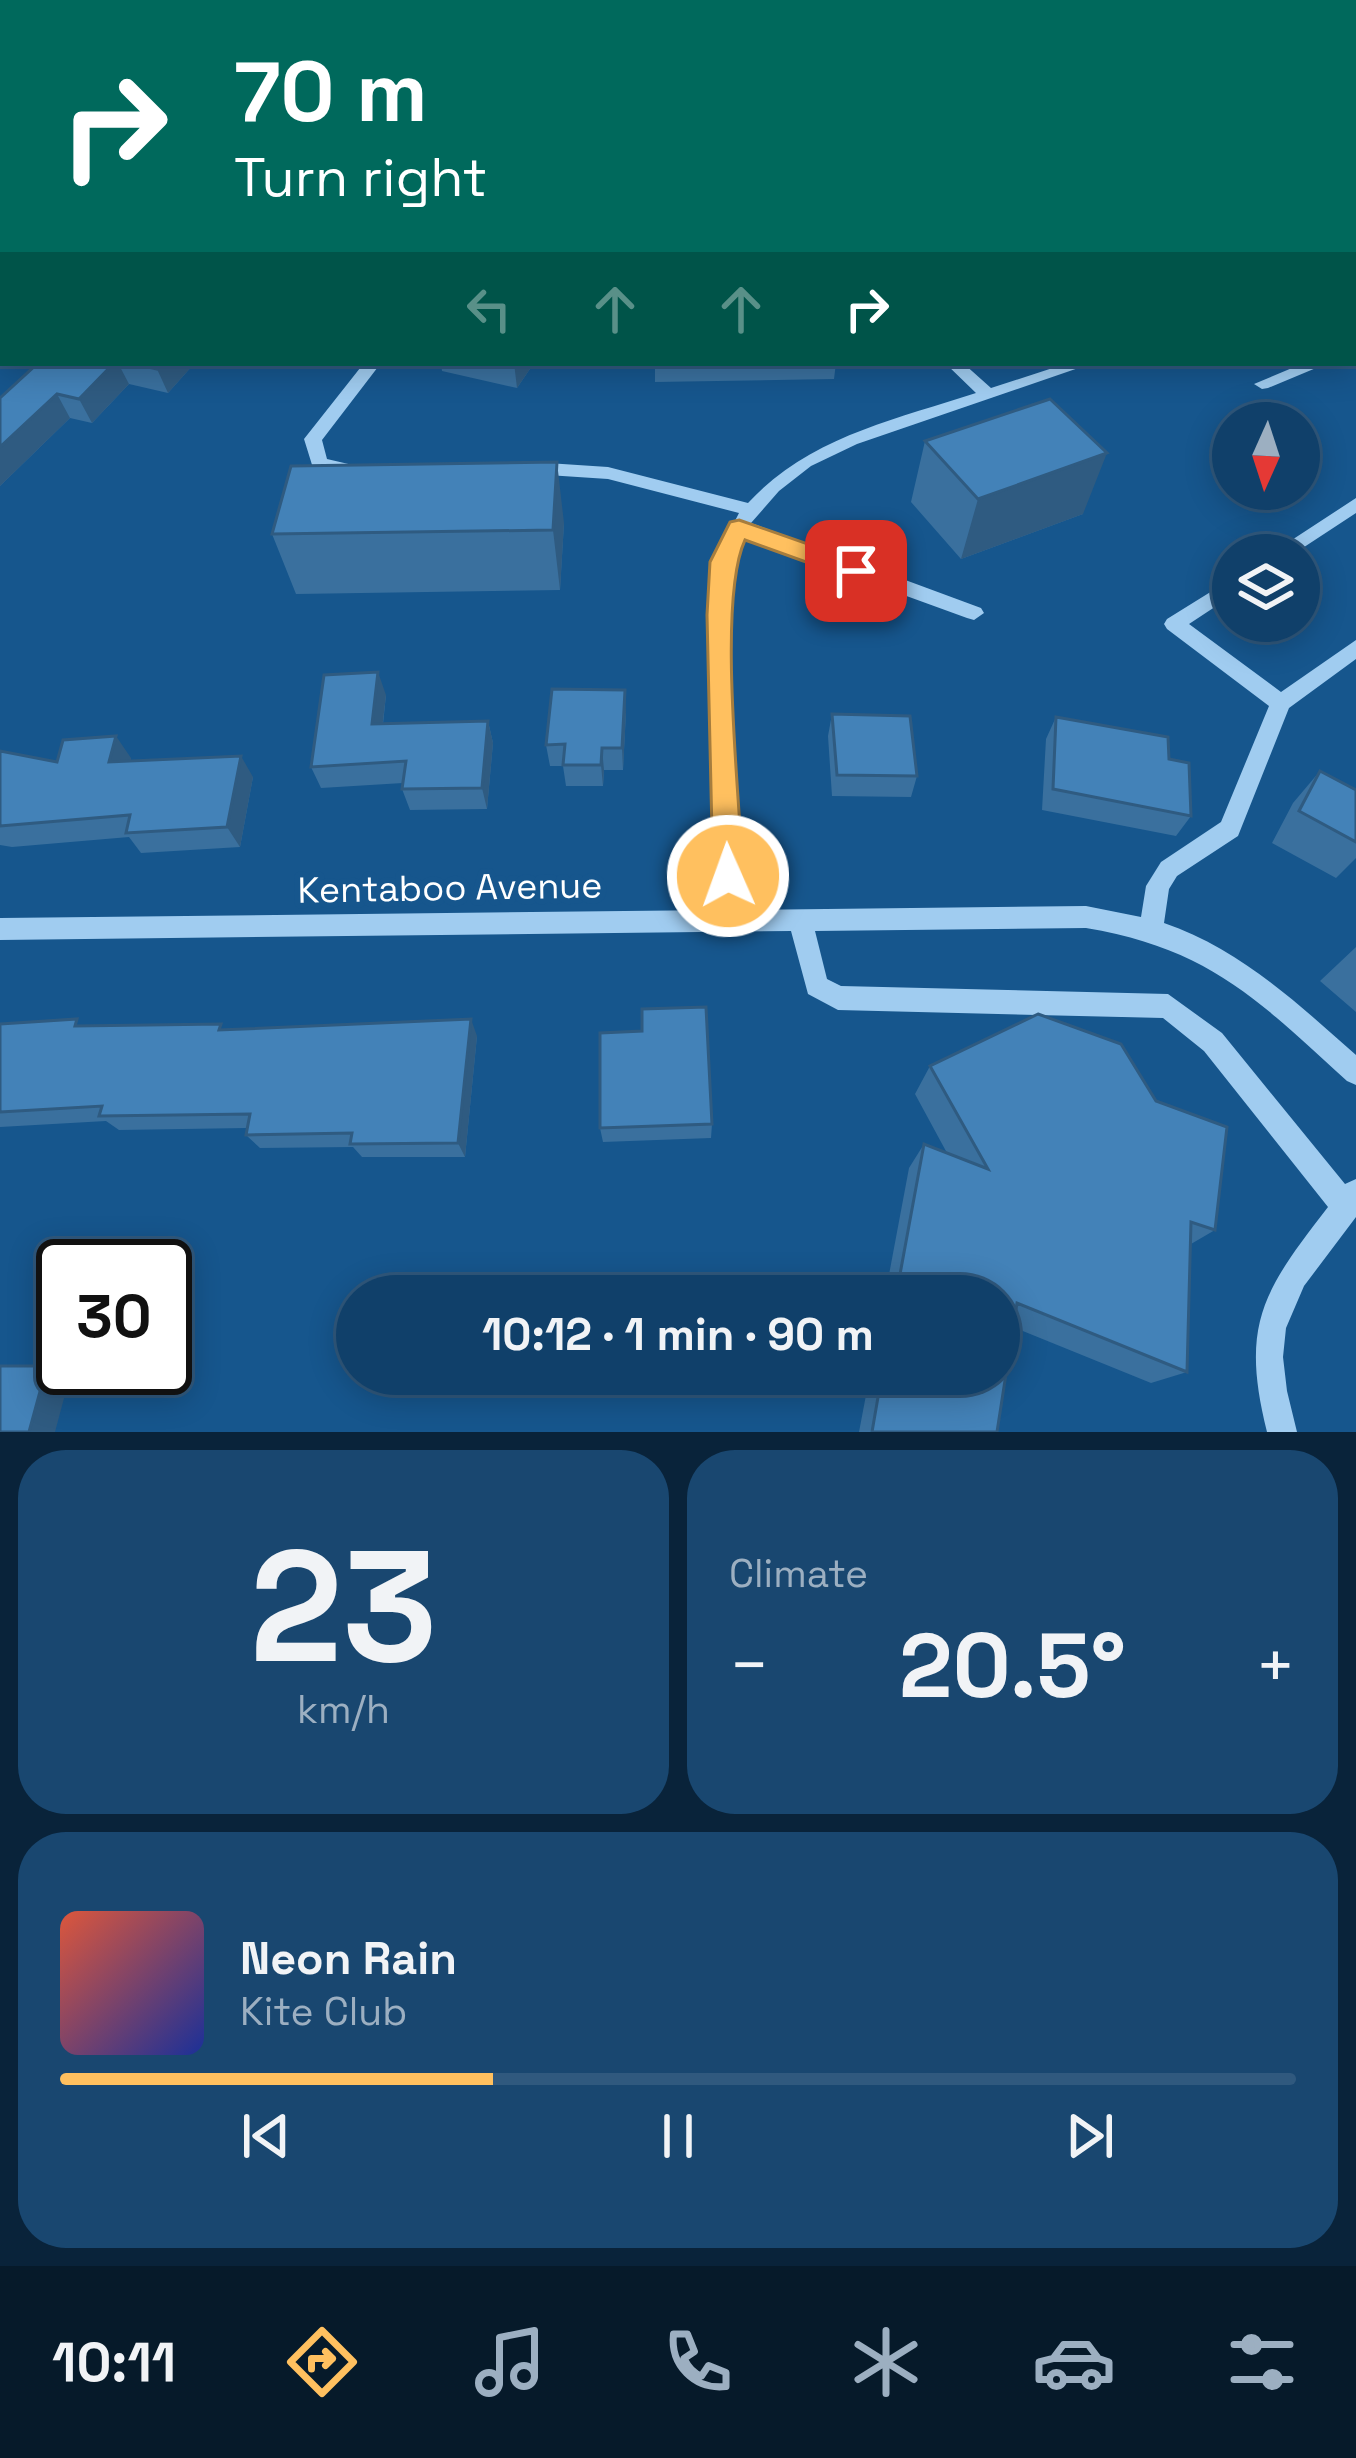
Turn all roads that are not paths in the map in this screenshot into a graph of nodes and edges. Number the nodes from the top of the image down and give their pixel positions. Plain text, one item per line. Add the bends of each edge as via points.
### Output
1 (371, 366) edge
2 (956, 366) edge
3 (1076, 366) edge
4 (1312, 366) edge
5 (1262, 384) dead end
6 (988, 395) junction
7 (517, 467) edge
8 (376, 470) edge
9 (1356, 504) edge
10 (752, 510) junction
11 (739, 528) junction
12 (1311, 534) edge
13 (1212, 599) edge
14 (974, 613) dead end
15 (1356, 648) edge
16 (1281, 704) junction
17 (800, 919) junction
18 (730, 920) junction
19 (1151, 928) junction
20 (0, 929) edge
21 (1356, 1072) edge
22 (1351, 1200) edge
23 (1282, 1432) edge

1 - 8 street via 313,439 319,464
2 - 6 street
3 - 6 street
4 - 5 street
6 - 10 street via 805,462
7 - 10 street via 608,473
9 - 12 street
10 - 11 street
11 - 14 street
11 - 18 street via 723,562 719,615
13 - 16 street via 1174,624
15 - 16 street
16 - 19 street via 1230,829 1169,869
17 - 18 street, Kentaboo Avenue
17 - 19 street, Kentaboo Avenue via 1086,917
17 - 22 street via 818,986 838,998 1168,1006 1213,1042
18 - 20 street, Kentaboo Avenue
19 - 21 street, Kentaboo Avenue via 1223,959
22 - 23 street via 1283,1287 1268,1327

